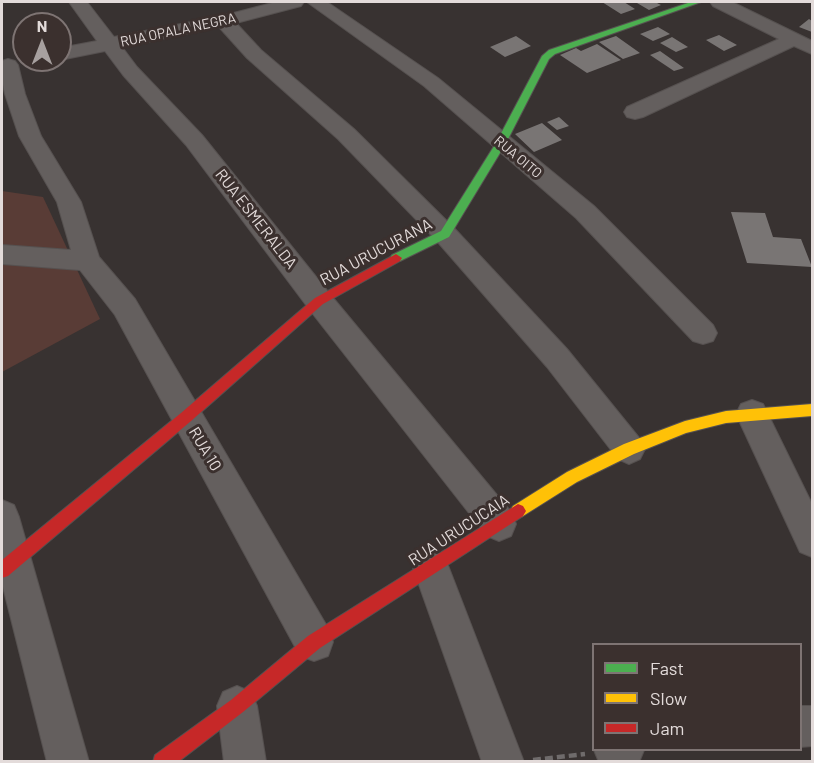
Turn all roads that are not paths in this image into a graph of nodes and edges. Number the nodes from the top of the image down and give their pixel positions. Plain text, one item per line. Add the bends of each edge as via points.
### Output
1 (78, 2) edge
2 (295, 2) edge
3 (316, 2) edge
4 (697, 2) edge
5 (719, 2) edge
6 (224, 21) junction
7 (792, 40) junction
8 (112, 45) junction
9 (813, 48) edge
10 (72, 52) edge
11 (4, 65) edge
12 (634, 112) dead end
13 (501, 143) junction
14 (445, 234) junction
15 (2, 255) edge
16 (87, 261) junction
17 (319, 301) junction
18 (703, 333) dead end
19 (813, 410) edge
20 (752, 414) junction
21 (186, 417) junction
22 (629, 449) junction
23 (2, 518) edge
24 (499, 524) junction
25 (813, 540) edge
26 (8, 564) edge
27 (431, 568) junction
28 (314, 642) junction
29 (237, 706) junction
30 (68, 762) edge
31 (162, 762) edge
32 (246, 762) edge
33 (503, 762) edge

1 - 8 street, RUA ESMERALDA
2 - 6 street, RUA OPALA NEGRA
3 - 13 street, RUA OITO via 430,82
4 - 13 street, RUA URUCURANA via 552,52 545,58
5 - 7 street
6 - 8 street, RUA OPALA NEGRA
6 - 14 street via 254,54 346,134
7 - 9 street
7 - 12 street
8 - 10 street, RUA OPALA NEGRA
8 - 17 street, RUA ESMERALDA via 130,71 194,140
11 - 16 street via 30,136 69,202
13 - 14 street, RUA URUCURANA
13 - 18 street, RUA OITO via 585,212
14 - 17 street, RUA URUCURANA
14 - 22 street via 557,358
15 - 16 street
16 - 21 street, RUA 10 via 125,307
17 - 21 street, RUA URUCURANA
17 - 24 street, RUA ESMERALDA
19 - 20 street, RUA URUCUCAIA
20 - 22 street, RUA URUCUCAIA via 685,427
20 - 25 street
21 - 26 street, RUA URUCURANA
21 - 28 street, RUA 10
22 - 24 street, RUA URUCUCAIA via 572,477
23 - 26 street
24 - 27 street, RUA URUCUCAIA
26 - 30 street
27 - 28 street, RUA URUCUCAIA
27 - 33 street
28 - 29 street, RUA URUCUCAIA
29 - 31 street, RUA URUCUCAIA
29 - 32 street

